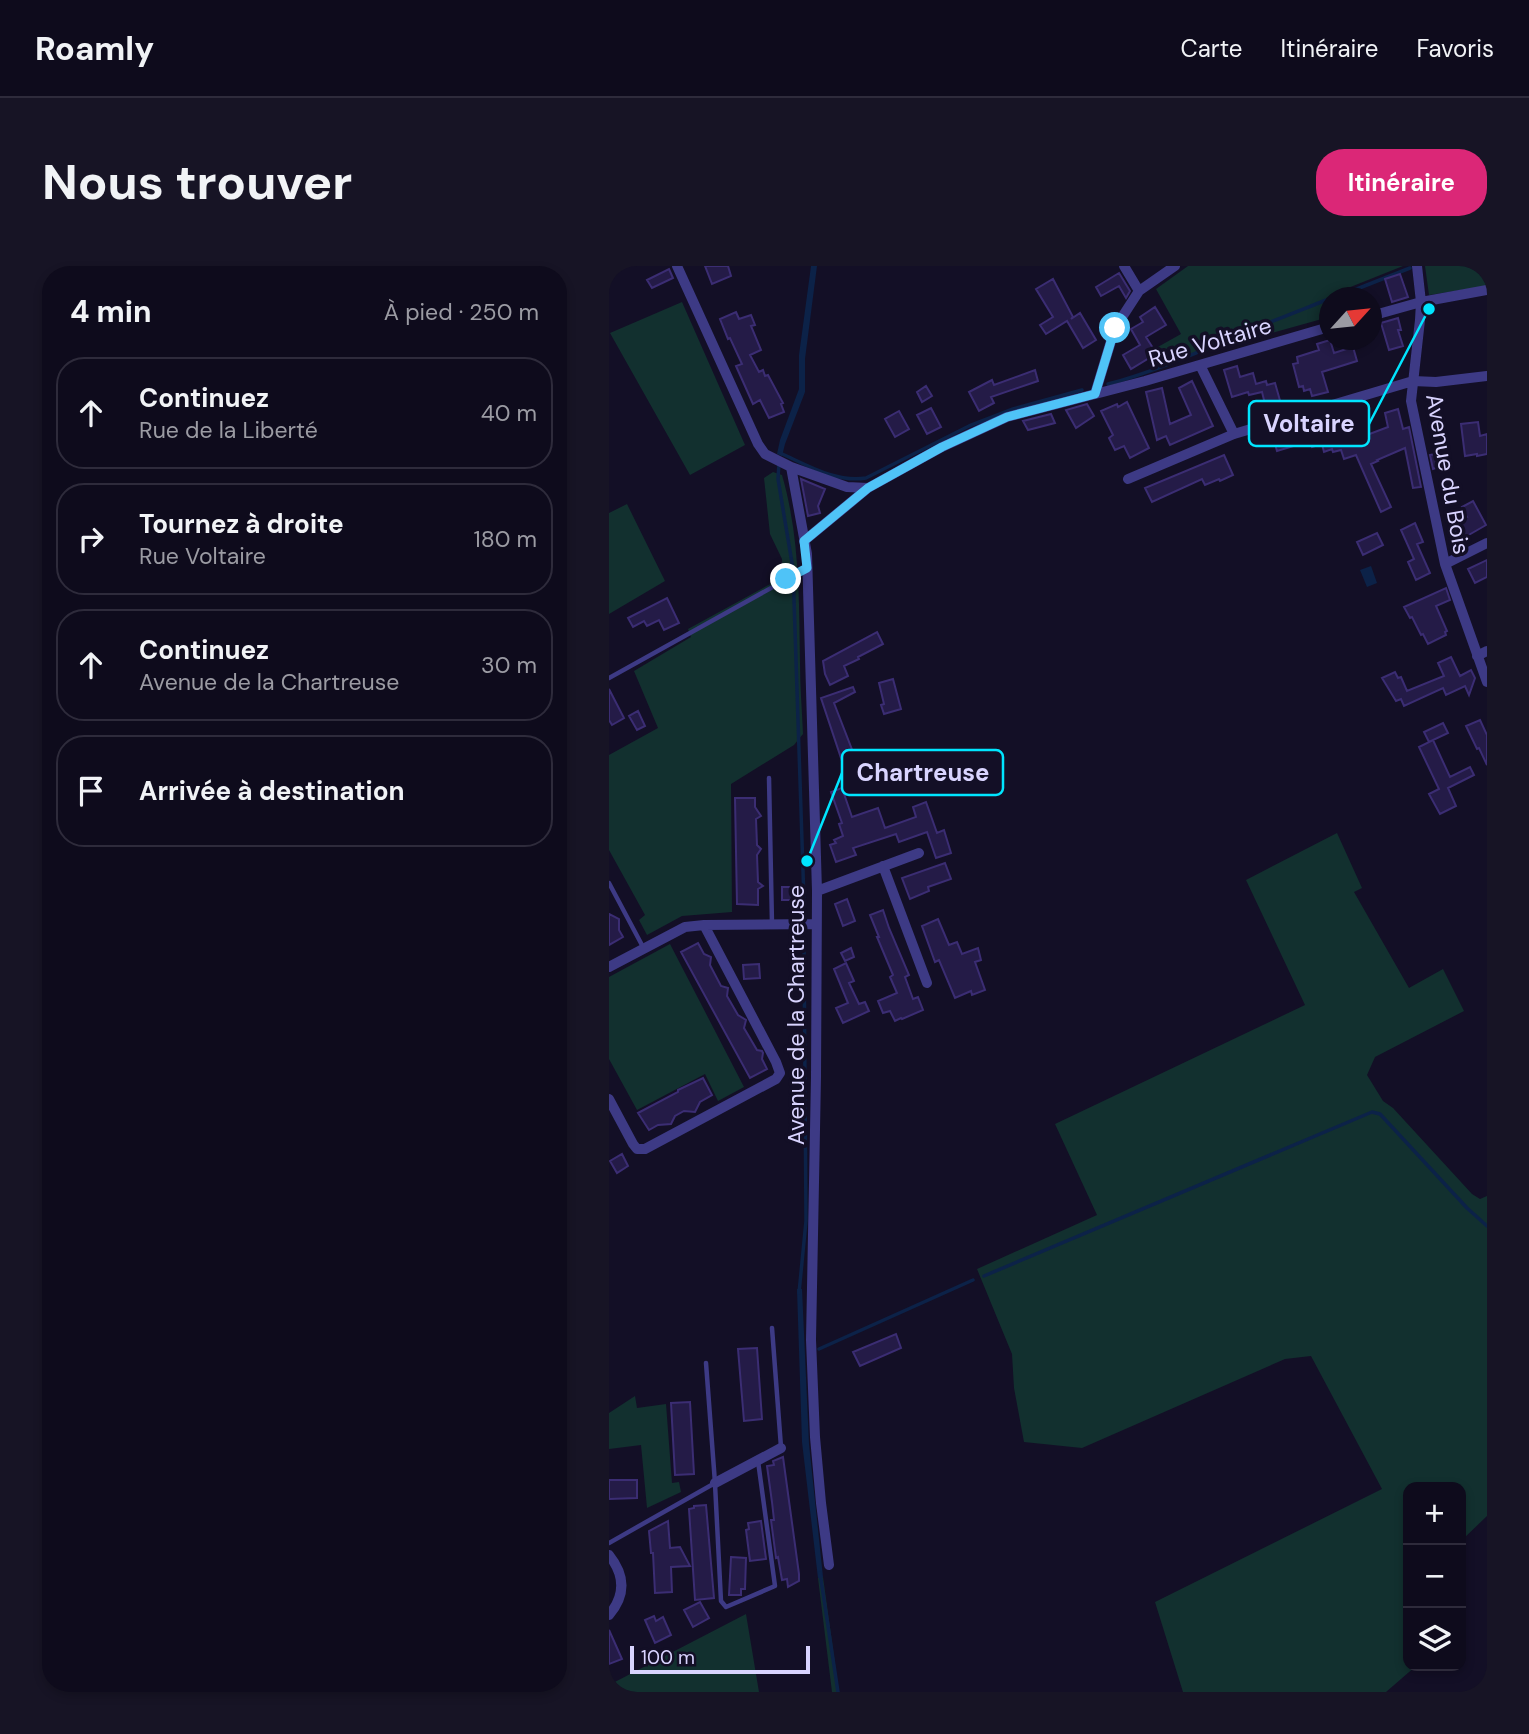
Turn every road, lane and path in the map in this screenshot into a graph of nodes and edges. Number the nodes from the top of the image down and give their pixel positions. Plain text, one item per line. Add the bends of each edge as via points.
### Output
1 (677, 266) edge
2 (1124, 266) edge
3 (1175, 266) edge
4 (1417, 266) edge
5 (1487, 290) edge
6 (1139, 291) junction
7 (1420, 302) junction
8 (1382, 313) edge
9 (1319, 330) edge
10 (1200, 365) junction
11 (1487, 376) edge
12 (1413, 381) junction
13 (1095, 394) junction
14 (1234, 434) junction
15 (791, 467) junction
16 (1128, 479) dead end
17 (868, 488) junction
18 (804, 541) junction
19 (1487, 543) edge
20 (1445, 564) junction
21 (803, 570) junction
22 (1482, 653) edge
23 (609, 678) edge
24 (1487, 682) edge
25 (769, 778) dead end
26 (919, 853) dead end
27 (883, 866) junction
28 (609, 883) edge
29 (817, 891) junction
30 (816, 924) junction
31 (704, 925) junction
32 (772, 925) junction
33 (644, 949) junction
34 (609, 967) edge
35 (927, 983) dead end
36 (609, 1099) edge
37 (772, 1328) dead end
38 (706, 1363) dead end
39 (781, 1448) joint
40 (758, 1461) junction
41 (715, 1483) junction
42 (609, 1543) edge
43 (609, 1555) edge
44 (829, 1565) dead end
45 (609, 1615) edge

1 - 15 street via 758,444 765,454
2 - 6 street
3 - 6 street
4 - 7 street, Avenue du Bois
5 - 7 street
6 - 13 street via 1115,328
7 - 8 street
7 - 12 street, Avenue du Bois
9 - 10 street, Rue Voltaire
10 - 13 street, Rue Voltaire
10 - 14 street
11 - 12 street
12 - 14 street
12 - 20 street, Avenue du Bois via 1411,401
13 - 17 street, Rue Voltaire via 1007,417
14 - 16 street
15 - 17 street via 848,487
15 - 18 street, Avenue de la Chartreuse
17 - 18 street, Rue Voltaire
18 - 21 street, Avenue de la Chartreuse
19 - 20 street
20 - 22 street, Avenue du Bois
21 - 23 lane
21 - 29 street, Avenue de la Chartreuse
22 - 24 street, Avenue du Bois
25 - 32 lane
26 - 27 street
27 - 29 street
27 - 35 street
28 - 33 lane
29 - 30 street, Avenue de la Chartreuse
30 - 32 street
30 - 44 street, Avenue de la Chartreuse via 811,1340 815,1437
31 - 32 street
31 - 33 street via 685,927
31 - 36 street via 780,1073 645,1149 633,1144
33 - 34 street
37 - 39 lane
38 - 41 lane
39 - 40 street
40 - 41 street
40 - 41 lane via 775,1586 726,1606 721,1601
41 - 42 lane
43 - 45 street via 619,1568 622,1587

